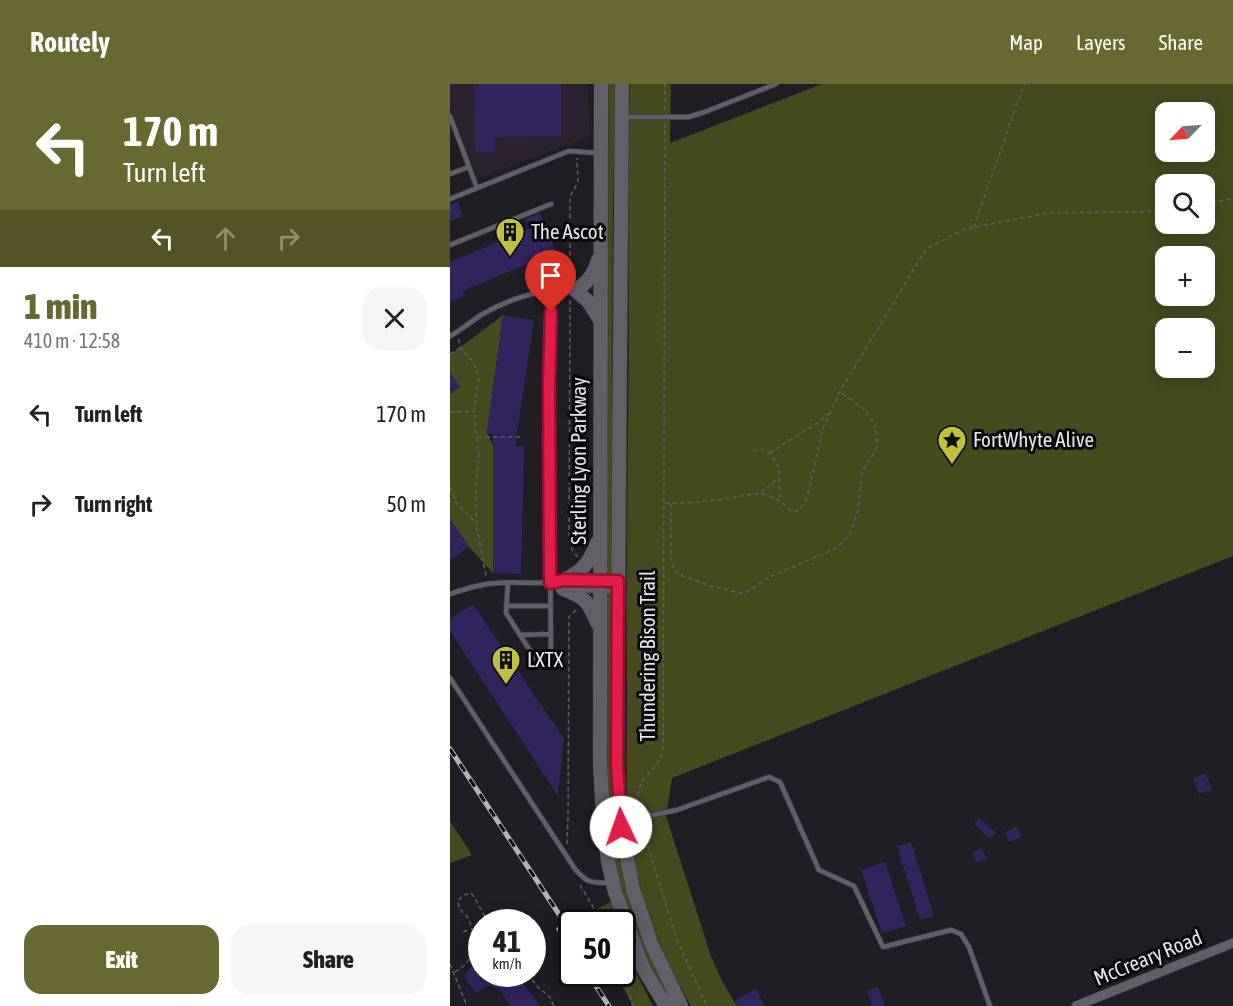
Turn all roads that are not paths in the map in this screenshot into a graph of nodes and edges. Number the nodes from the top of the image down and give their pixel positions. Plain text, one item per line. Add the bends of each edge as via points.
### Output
1 (601, 84) edge
2 (622, 84) edge
3 (776, 84) edge
4 (450, 116) edge
5 (621, 117) junction
6 (600, 153) junction
7 (469, 167) junction
8 (450, 174) edge
9 (477, 188) junction
10 (450, 199) edge
11 (551, 204) dead end
12 (450, 245) edge
13 (600, 255) junction
14 (551, 290) junction
15 (572, 290) junction
16 (600, 321) junction
17 (450, 336) edge
18 (600, 536) junction
19 (508, 583) junction
20 (559, 584) junction
21 (600, 586) junction
22 (618, 586) junction
23 (450, 594) edge
24 (506, 606) junction
25 (550, 606) junction
26 (600, 628) junction
27 (551, 634) junction
28 (520, 635) junction
29 (450, 678) edge
30 (621, 822) junction
31 (613, 883) junction
32 (1233, 943) edge
33 (666, 1006) edge
34 (681, 1006) edge
35 (990, 1006) edge
36 (1076, 1006) edge

1 - 6 main road, Sterling Lyon Parkway
2 - 5 main road, Sterling Lyon Parkway
3 - 5 lane via 688,117
4 - 7 lane
5 - 22 main road, Sterling Lyon Parkway
6 - 9 lane via 569,151
6 - 13 main road, Sterling Lyon Parkway
7 - 8 lane
7 - 9 lane
9 - 10 lane
11 - 12 lane
13 - 15 main road via 590,279
13 - 16 main road, Sterling Lyon Parkway
14 - 15 lane
14 - 17 lane via 529,293 499,306
14 - 20 lane via 549,386
15 - 16 main road via 588,301
16 - 18 main road, Sterling Lyon Parkway
18 - 20 main road via 585,566
18 - 21 main road, Sterling Lyon Parkway
19 - 20 lane
19 - 23 lane via 478,585
19 - 24 lane
20 - 21 lane
20 - 21 lane
20 - 25 lane
20 - 26 main road via 586,601
21 - 22 lane
21 - 22 lane
21 - 26 main road, Sterling Lyon Parkway
22 - 30 main road, Sterling Lyon Parkway via 617,763
24 - 25 lane
24 - 28 lane via 506,614
25 - 27 lane
26 - 31 main road, Sterling Lyon Parkway via 600,765 604,829
27 - 28 lane
27 - 28 lane via 551,660 536,660
29 - 31 lane via 575,869 588,882
30 - 34 main road, Sterling Lyon Parkway via 633,889 651,943
30 - 35 lane via 677,810 770,777 780,782 819,870 854,886 883,947 951,930 961,934
31 - 33 main road, Sterling Lyon Parkway via 643,968
32 - 36 street, McCreary Road

